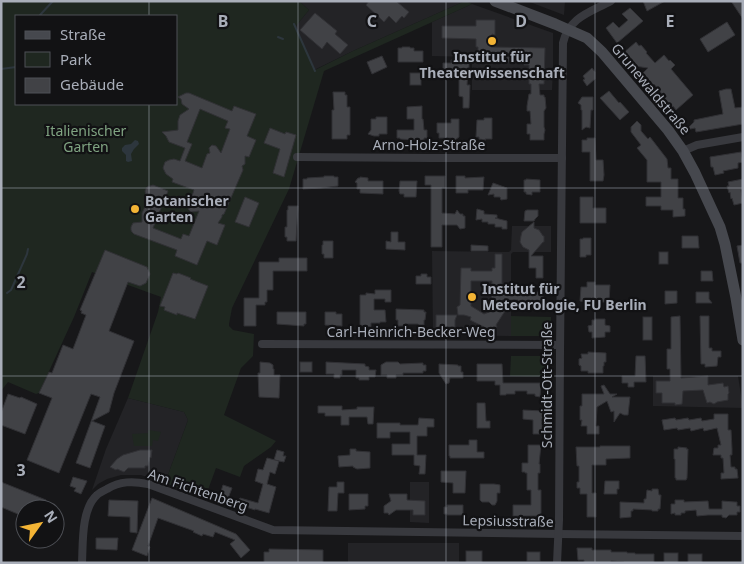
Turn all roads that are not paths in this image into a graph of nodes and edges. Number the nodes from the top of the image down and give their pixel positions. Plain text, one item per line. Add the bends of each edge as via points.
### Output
1 (495, 1) edge
2 (611, 1) edge
3 (568, 29) junction
4 (743, 137) edge
5 (683, 151) junction
6 (296, 157) dead end
7 (562, 158) junction
8 (740, 303) edge
9 (743, 340) edge
10 (262, 344) dead end
11 (560, 345) junction
12 (273, 530) joint
13 (558, 534) junction
14 (743, 536) edge
15 (82, 563) edge
16 (557, 563) edge

1 - 3 main road, Grunewaldstraße
2 - 3 street via 579,18
3 - 5 main road, Grunewaldstraße via 596,46
3 - 7 street, Schmidt-Ott-Straße via 563,43
4 - 5 street via 697,145
5 - 8 main road, Grunewaldstraße via 720,227
6 - 7 street, Arno-Holz-Straße
7 - 11 street, Schmidt-Ott-Straße
8 - 9 main road, Grunewaldstraße
10 - 11 street, Carl-Heinrich-Becker-Weg
11 - 13 street, Schmidt-Ott-Straße
12 - 13 street, Lepsiusstraße
12 - 15 street, Am Fichtenberg via 148,484 126,482 97,495 90,504
13 - 14 street, Lepsiusstraße
13 - 16 street, Schmidt-Ott-Straße

